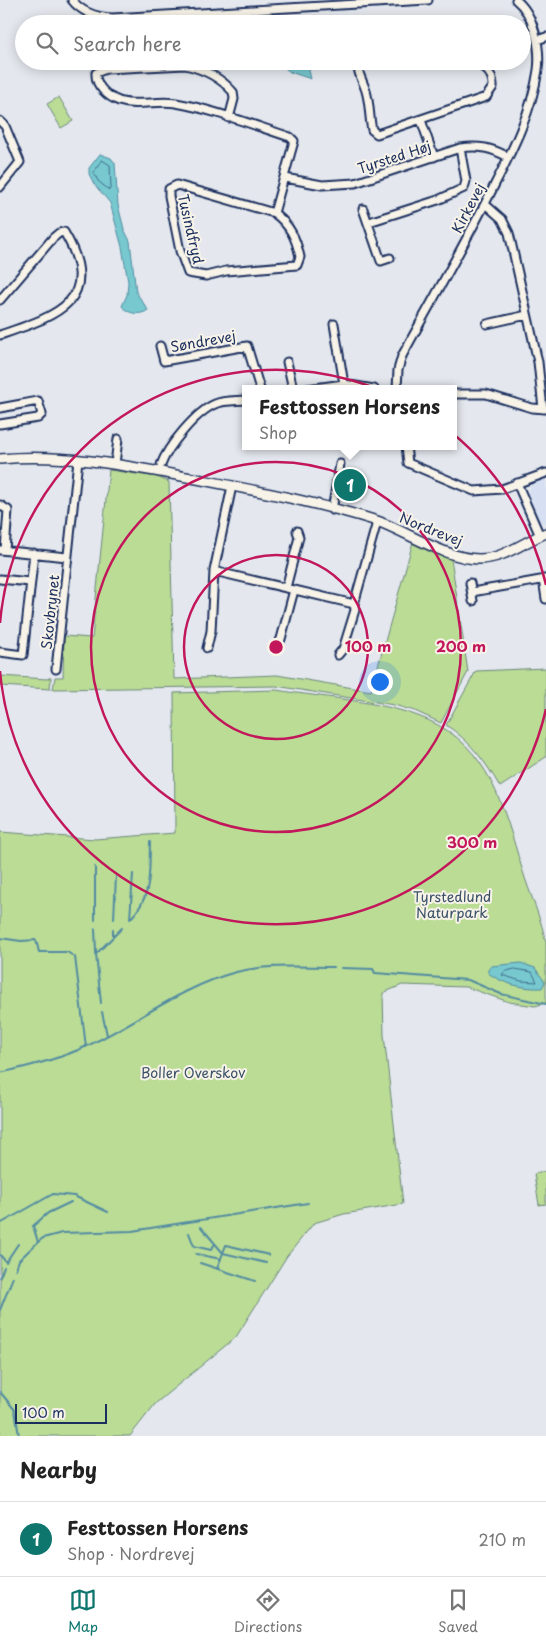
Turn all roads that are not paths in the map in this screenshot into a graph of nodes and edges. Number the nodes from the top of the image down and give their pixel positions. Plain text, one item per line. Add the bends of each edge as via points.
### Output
1 (72, 0) edge
2 (428, 0) edge
3 (516, 0) edge
4 (92, 15) edge
5 (165, 15) edge
6 (526, 15) edge
7 (531, 26) edge
8 (546, 37) edge
9 (537, 40) junction
10 (104, 70) edge
11 (201, 70) edge
12 (359, 70) edge
13 (487, 70) edge
14 (229, 118) junction
15 (421, 120) junction
16 (0, 121) edge
17 (460, 148) junction
18 (434, 157) junction
19 (508, 157) junction
20 (285, 178) junction
21 (0, 187) edge
22 (485, 204) junction
23 (363, 208) dead end
24 (274, 213) junction
25 (369, 222) junction
26 (390, 258) dead end
27 (0, 300) edge
28 (527, 315) junction
29 (334, 324) dead end
30 (487, 324) dead end
31 (0, 335) edge
32 (160, 346) dead end
33 (286, 362) dead end
34 (344, 384) junction
35 (259, 385) edge
36 (292, 385) edge
37 (337, 385) edge
38 (350, 385) edge
39 (397, 385) edge
40 (457, 394) edge
41 (242, 400) edge
42 (0, 408) edge
43 (545, 409) edge
44 (0, 424) edge
45 (118, 438) dead end
46 (406, 450) edge
47 (0, 459) edge
48 (78, 460) junction
49 (115, 464) junction
50 (340, 464) dead end
51 (161, 465) dead end
52 (546, 472) edge
53 (517, 483) junction
54 (232, 486) junction
55 (0, 505) edge
56 (332, 510) junction
57 (377, 522) junction
58 (297, 531) dead end
59 (543, 534) edge
60 (2, 550) edge
61 (34, 553) junction
62 (67, 557) junction
63 (214, 571) junction
64 (0, 579) edge
65 (544, 579) edge
66 (30, 582) junction
67 (470, 583) dead end
68 (286, 588) junction
69 (294, 590) junction
70 (472, 592) junction
71 (546, 599) edge
72 (473, 601) dead end
73 (354, 604) junction
74 (276, 647) dead end
75 (207, 648) dead end
76 (0, 652) edge
77 (338, 655) dead end
78 (56, 669) dead end

1 - 4 street
2 - 5 street
3 - 6 street
7 - 9 street
8 - 9 street
9 - 19 street, Kirkevej via 536,82 523,126
10 - 14 street via 96,73 101,88 119,101 137,104 169,102
11 - 14 street via 213,75 233,92
12 - 15 street via 373,132 379,134
13 - 15 street via 493,83 489,94
14 - 20 street via 293,139 295,144
15 - 18 street
16 - 21 street via 20,162
17 - 18 street, Tyrsted Høj
17 - 19 street, Tyrsted Høj via 487,147
17 - 25 street via 466,181 464,188 438,200
18 - 20 street, Tyrsted Høj via 356,183 322,185
19 - 22 street, Kirkevej
20 - 24 street
22 - 28 street via 502,219 509,233
22 - 39 street, Kirkevej via 402,356
23 - 25 street
24 - 24 street, Tusindfryd via 177,186 169,191 184,267 193,275 297,265 300,257 292,233
25 - 26 street via 381,261
27 - 31 street via 52,238 64,232 80,270 80,282 73,297 45,320
28 - 30 street
28 - 43 street
29 - 34 street
32 - 35 street, Søndrevej via 164,361 247,346
33 - 36 street
34 - 37 street
34 - 38 street
40 - 43 street via 486,394
41 - 51 street via 217,403 208,408 172,443
42 - 44 street via 38,401 42,414 38,418
45 - 49 street
46 - 53 street via 408,463 474,491 489,491
47 - 48 street, Nordrevej
48 - 49 street, Nordrevej
48 - 62 street, Skovbrynet
49 - 54 street, Nordrevej
50 - 56 street
52 - 53 street
53 - 59 street
54 - 56 street, Nordrevej
54 - 63 street
55 - 60 street, Skovbrynet via 8,510
56 - 57 street, Nordrevej
57 - 59 street, Nordrevej via 468,558 492,558
57 - 73 street
58 - 68 street via 300,536
60 - 61 street, Skovbrynet
61 - 62 street, Skovbrynet
61 - 66 street, Skovbrynet
62 - 78 street, Skovbrynet
63 - 68 street
63 - 75 street
64 - 66 street, Skovbrynet
65 - 70 street
65 - 71 street
66 - 76 street, Skovbrynet via 23,655
67 - 70 street
68 - 69 street
69 - 73 street
69 - 74 street
70 - 72 street
73 - 77 street via 343,649

